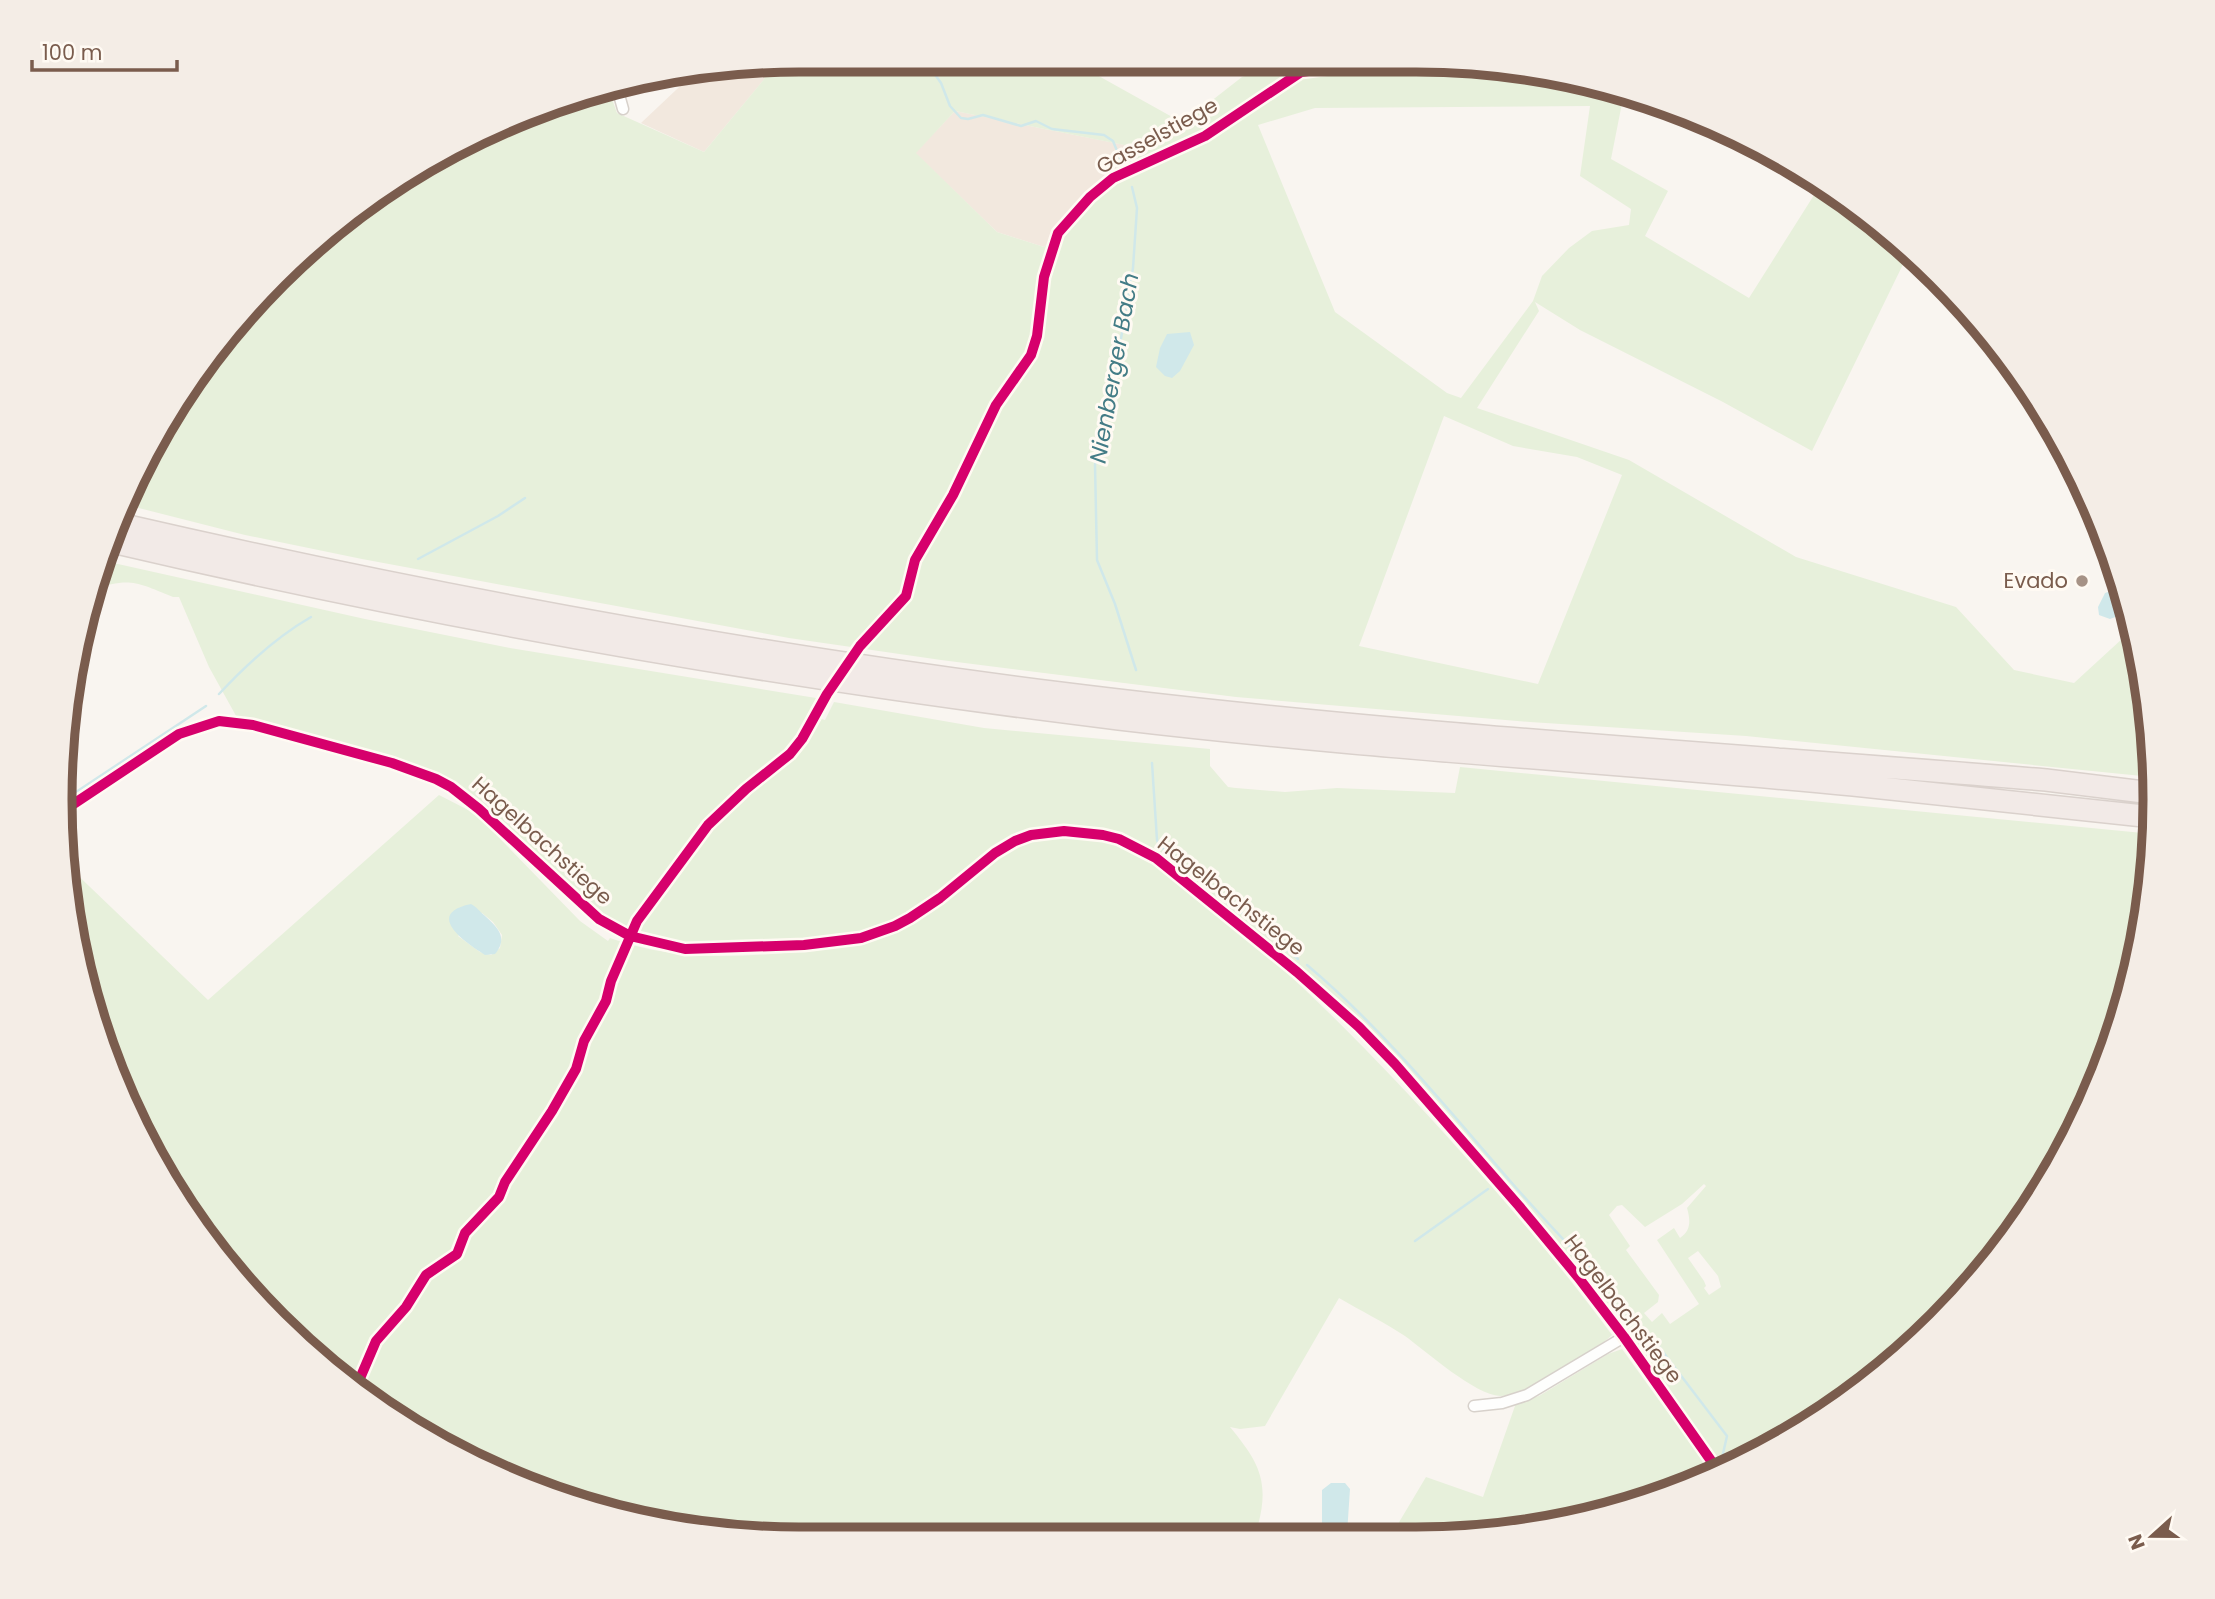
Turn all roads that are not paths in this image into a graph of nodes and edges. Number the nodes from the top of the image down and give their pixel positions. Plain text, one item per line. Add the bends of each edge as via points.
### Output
1 (1301, 72) edge
2 (619, 95) edge
3 (623, 109) dead end
4 (1058, 233) dead end
5 (125, 525) edge
6 (118, 544) edge
7 (841, 673) junction
8 (2143, 792) edge
9 (72, 805) edge
10 (2143, 816) edge
11 (1624, 1337) junction
12 (1474, 1406) dead end
13 (1713, 1463) edge

1 - 4 street, Gasselstiege via 1205,136 1113,178
2 - 3 street
5 - 7 highway
6 - 7 highway via 428,611 660,653
7 - 8 highway via 1284,718 2046,780
7 - 10 highway via 972,701 1246,733 1855,785
9 - 11 street, Hagelbachstiege via 178,734 219,721 253,725 436,779 480,809 599,919 630,936 685,949 861,938 910,918 1015,841 1064,831 1119,839 1165,866 1359,1027 1519,1206
11 - 12 street via 1527,1395
11 - 13 street, Hagelbachstiege

